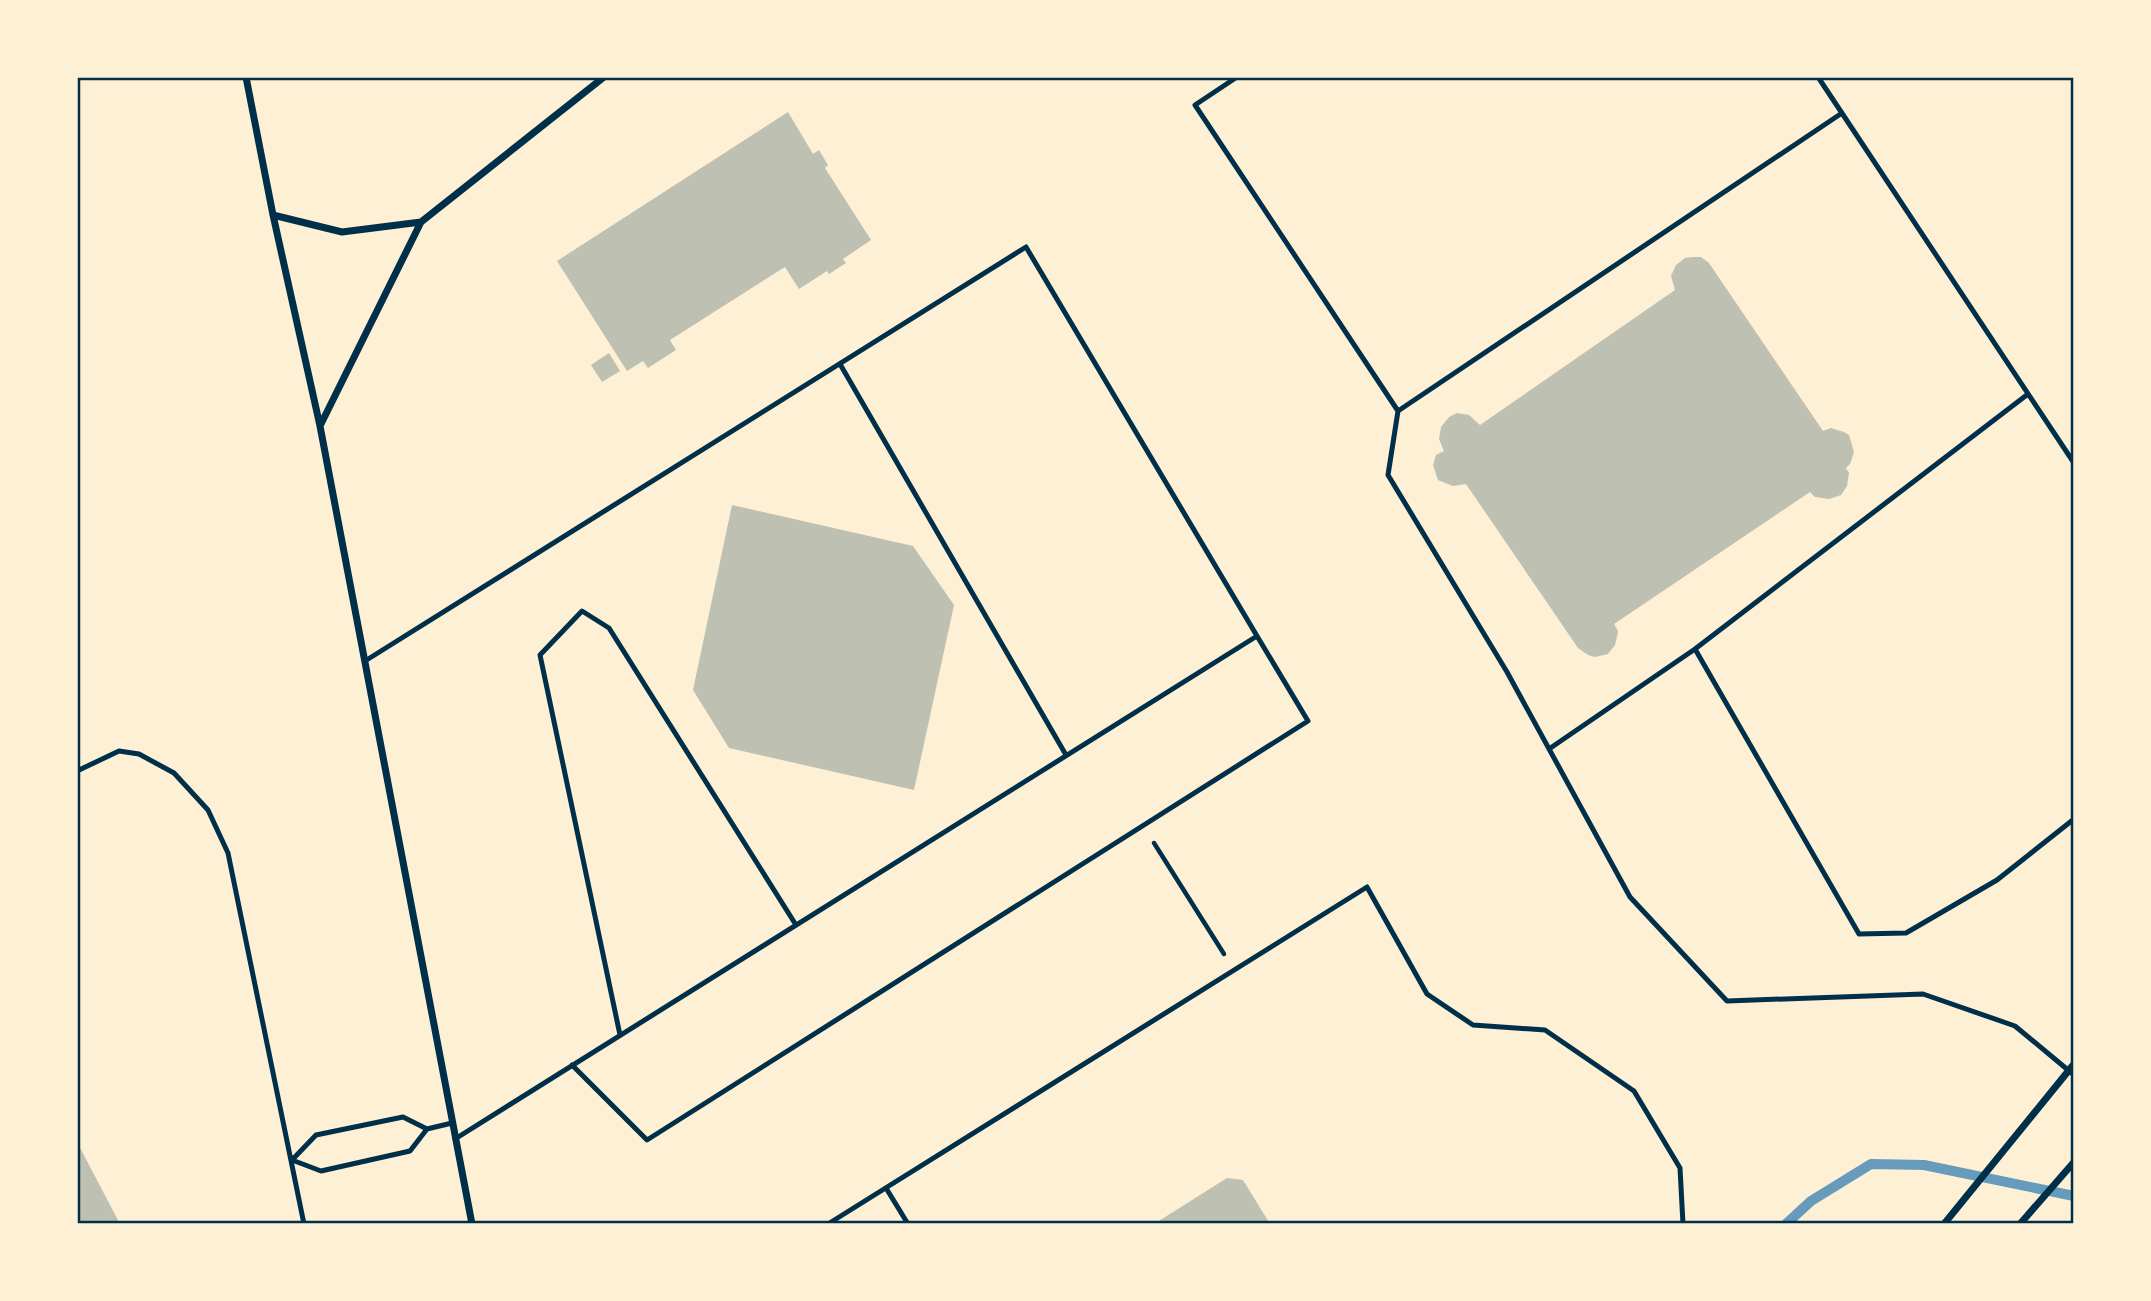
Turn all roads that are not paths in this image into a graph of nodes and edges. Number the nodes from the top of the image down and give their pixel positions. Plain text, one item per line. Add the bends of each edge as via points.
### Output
1 (246, 77) edge
2 (604, 77) edge
3 (1237, 77) edge
4 (1818, 77) edge
5 (1842, 113) junction
6 (273, 215) junction
7 (421, 222) junction
8 (840, 364) junction
9 (2028, 394) junction
10 (1398, 411) junction
11 (320, 426) junction
12 (2074, 463) edge
13 (1257, 636) junction
14 (1695, 649) junction
15 (365, 661) junction
16 (1549, 749) junction
17 (1066, 755) junction
18 (77, 771) edge
19 (2074, 819) edge
20 (796, 925) junction
21 (620, 1035) junction
22 (572, 1065) junction
23 (2072, 1070) edge
24 (452, 1123) junction
25 (427, 1129) junction
26 (455, 1139) junction
27 (292, 1160) junction
28 (2074, 1162) edge
29 (886, 1188) junction
30 (304, 1224) edge
31 (472, 1224) edge
32 (828, 1224) edge
33 (908, 1224) edge
34 (1683, 1224) edge
35 (1944, 1224) edge
36 (2020, 1224) edge

1 - 6 street
2 - 7 street
3 - 10 lane via 1195,105
4 - 5 lane
5 - 9 lane
5 - 10 lane
6 - 7 street via 342,232
6 - 11 street
7 - 11 street
8 - 13 lane via 1026,247
8 - 15 lane
8 - 17 lane
9 - 12 lane
9 - 14 lane
10 - 16 lane via 1388,475
11 - 15 street
13 - 17 lane
13 - 22 lane via 1308,721 647,1140
14 - 16 lane
14 - 19 lane via 1859,934 1906,933 1997,880
15 - 24 street
16 - 23 lane via 1630,897 1727,1000 1923,994 2015,1026
17 - 20 lane
18 - 27 lane via 119,751 139,754 174,773 208,810 228,853
20 - 21 lane
20 - 21 lane via 609,628 582,611 540,655
21 - 22 lane
22 - 26 lane
23 - 35 street
24 - 25 lane
24 - 26 street
25 - 27 lane via 404,1117 316,1136
25 - 27 lane via 410,1151 321,1171
26 - 31 street
27 - 30 lane
28 - 36 street
29 - 32 lane
29 - 33 lane
29 - 34 lane via 1367,887 1427,994 1473,1025 1545,1030 1634,1091 1680,1168

